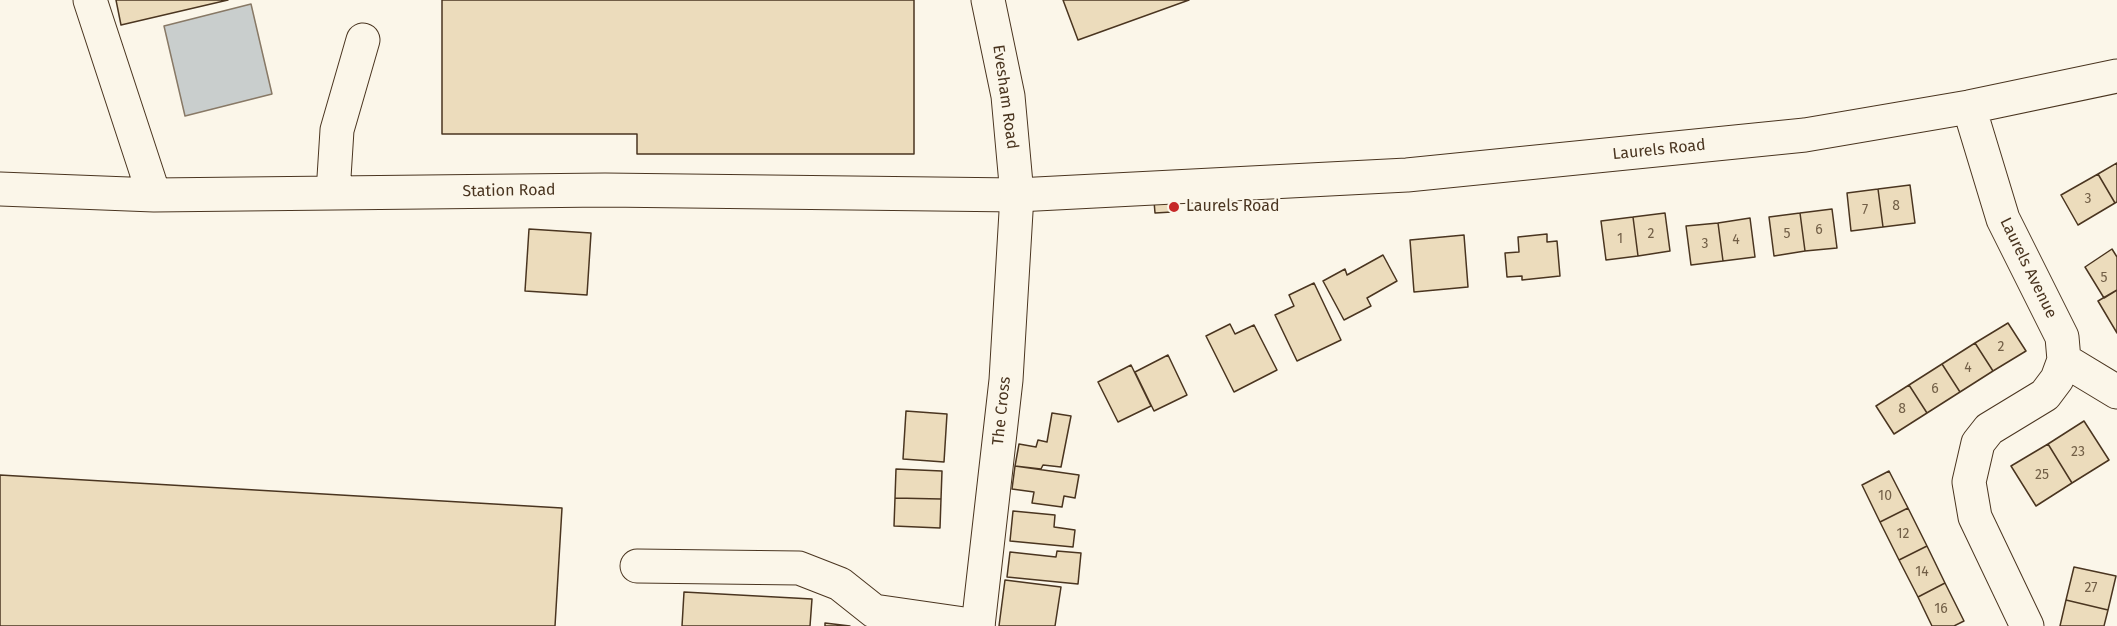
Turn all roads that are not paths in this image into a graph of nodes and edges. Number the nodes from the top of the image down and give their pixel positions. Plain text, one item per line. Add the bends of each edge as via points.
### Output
1 (90, 0) edge
2 (988, 0) edge
3 (363, 40) dead end
4 (2117, 76) edge
5 (1970, 106) junction
6 (0, 189) edge
7 (333, 193) junction
8 (154, 195) junction
9 (1017, 195) junction
10 (2064, 360) junction
11 (2117, 392) edge
12 (637, 566) dead end
13 (978, 626) edge
14 (2027, 626) edge

1 - 8 street
2 - 9 street, Evesham Road via 1008,96
3 - 7 street via 337,129
4 - 5 street, Laurels Road
5 - 9 street, Laurels Road via 1805,135 1407,176
5 - 10 street, Laurels Avenue via 2003,219 2062,337
6 - 8 street, Station Road
7 - 8 street, Station Road
7 - 9 street, Station Road via 605,190
9 - 13 street, The Cross via 1006,380
10 - 11 street
10 - 14 street via 2045,395 1989,429 1978,443 1968,482 1975,517
12 - 13 street via 799,568 840,584 874,611

